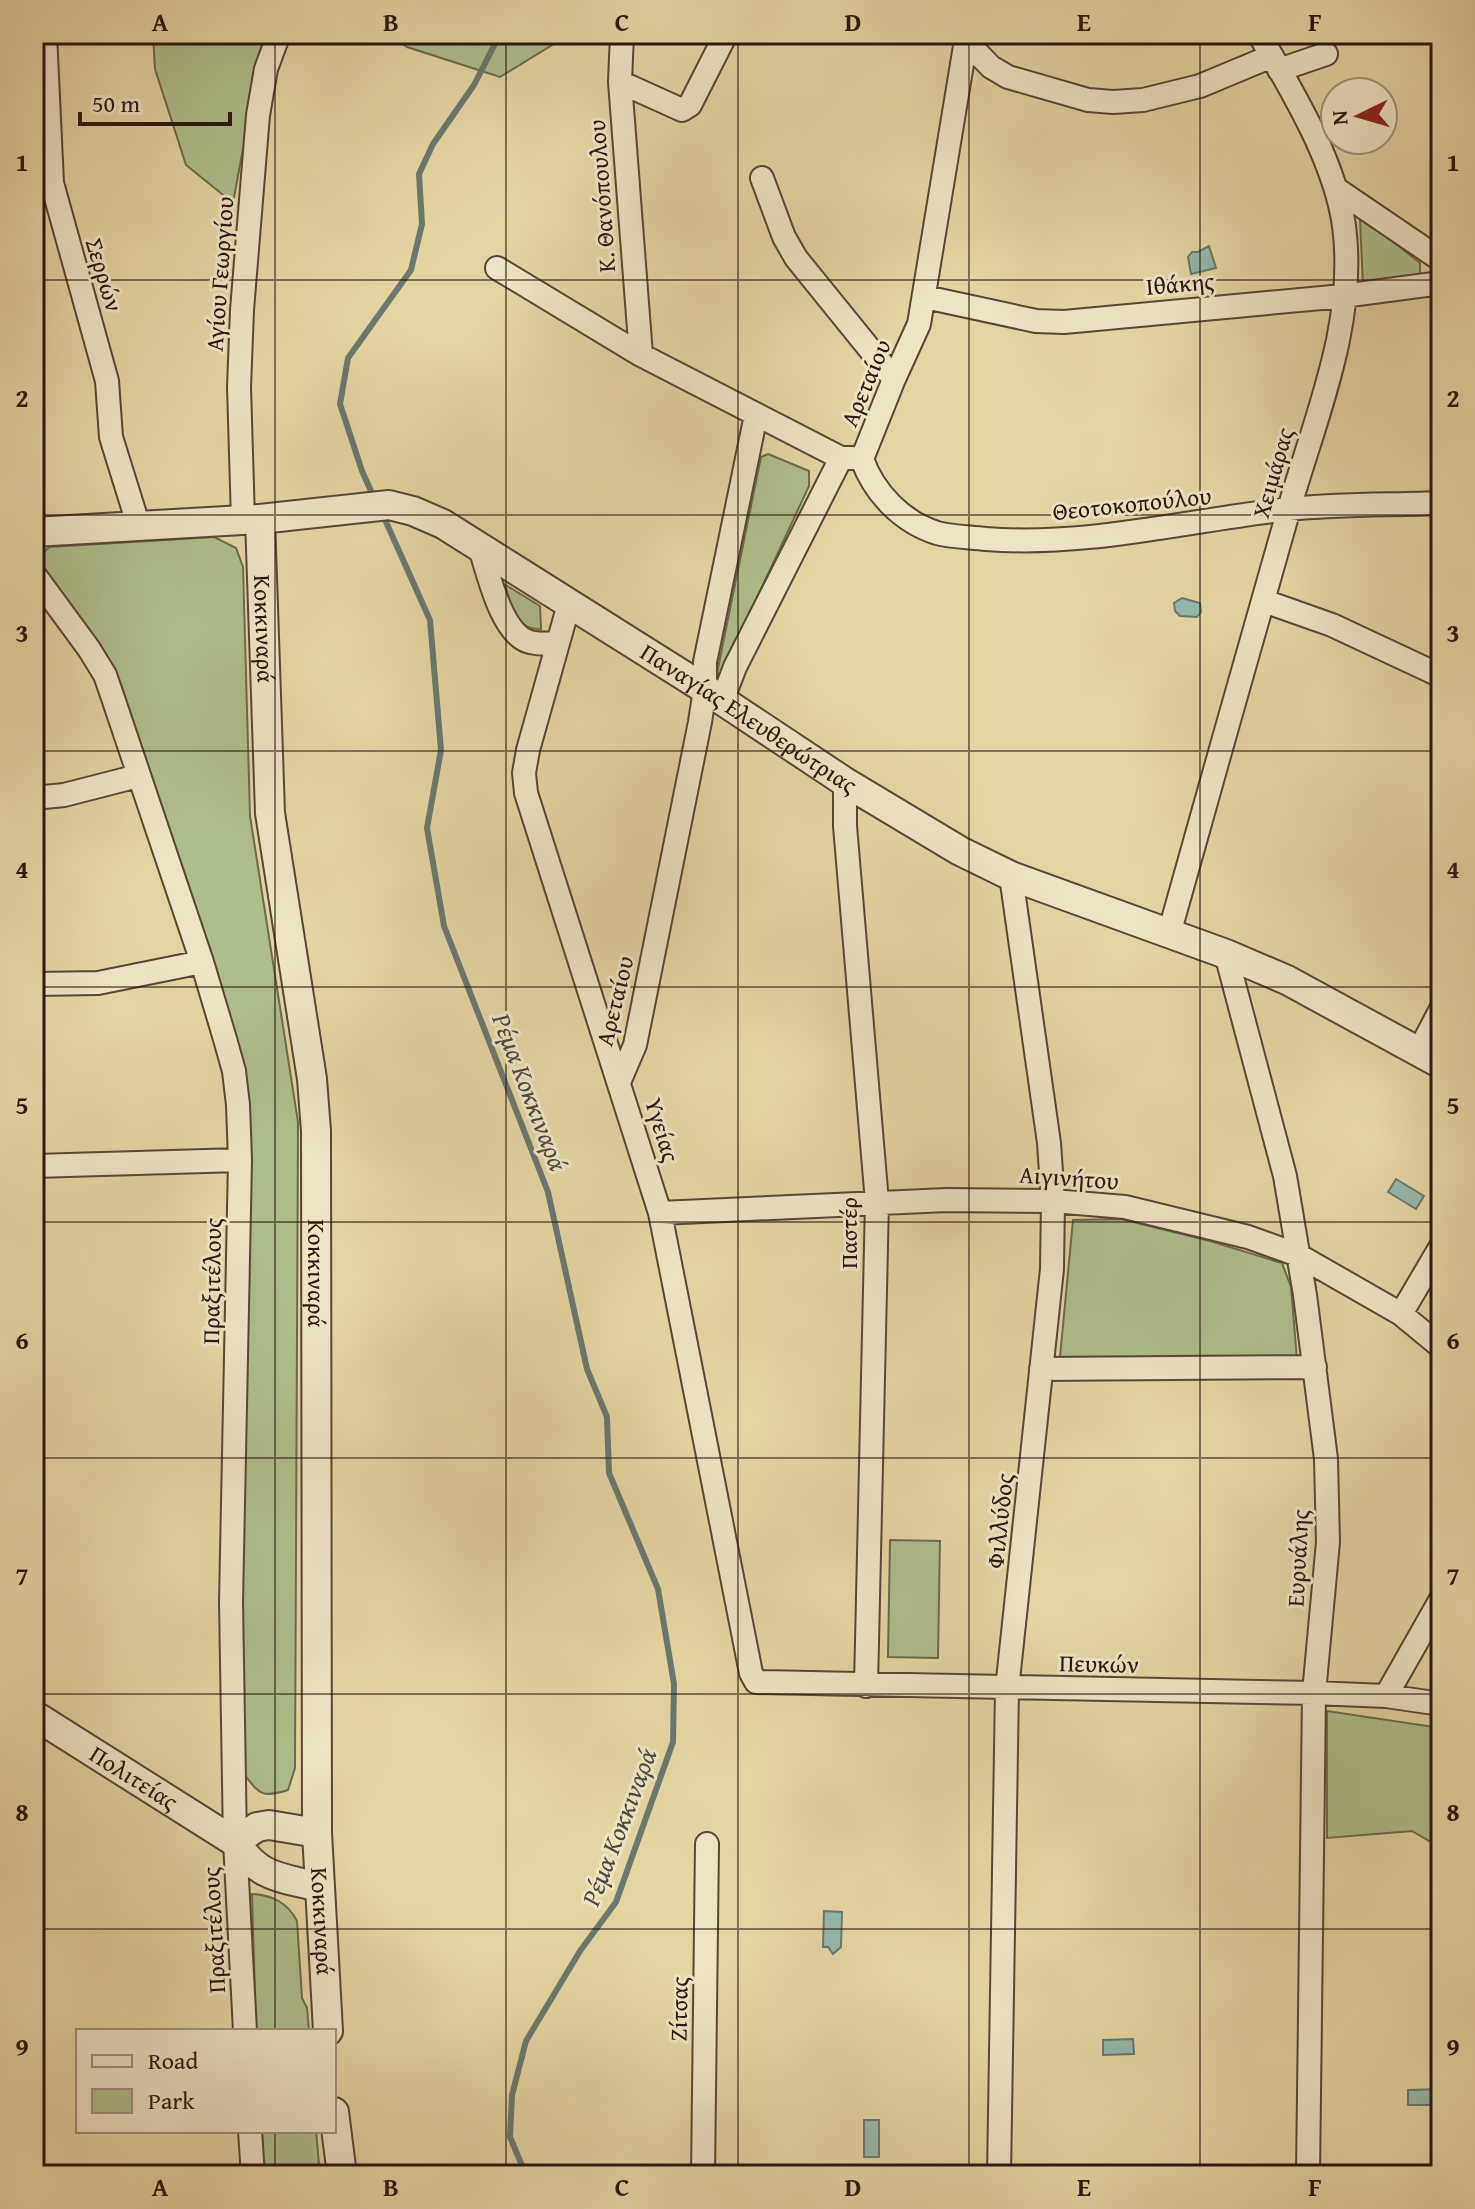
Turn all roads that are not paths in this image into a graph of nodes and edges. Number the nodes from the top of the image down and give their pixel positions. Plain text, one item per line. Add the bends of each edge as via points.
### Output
1 (45, 34) edge
2 (279, 34) edge
3 (622, 34) edge
4 (726, 34) edge
5 (1259, 34) edge
6 (962, 37) edge
7 (1326, 54) dead end
8 (1276, 63) junction
9 (620, 82) junction
10 (762, 178) dead end
11 (1338, 190) junction
12 (1441, 260) edge
13 (497, 268) dead end
14 (1441, 283) edge
15 (1343, 296) junction
16 (925, 297) junction
17 (641, 355) junction
18 (894, 379) junction
19 (756, 415) junction
20 (852, 458) junction
21 (1441, 503) edge
22 (1289, 509) junction
23 (252, 520) junction
24 (139, 527) junction
25 (34, 532) edge
26 (480, 548) junction
27 (34, 574) edge
28 (1264, 601) junction
29 (569, 604) junction
30 (558, 643) junction
31 (1441, 676) edge
32 (713, 695) junction
33 (138, 776) junction
34 (845, 782) junction
35 (34, 798) edge
36 (1011, 876) junction
37 (1169, 934) junction
38 (1226, 954) junction
39 (202, 962) junction
40 (34, 984) edge
41 (1441, 1009) edge
42 (1430, 1058) edge
43 (620, 1080) junction
44 (240, 1160) junction
45 (34, 1166) edge
46 (1053, 1201) junction
47 (877, 1202) junction
48 (660, 1213) junction
49 (1441, 1246) edge
50 (1298, 1255) junction
51 (1401, 1314) junction
52 (1441, 1347) edge
53 (1315, 1367) junction
54 (1041, 1369) junction
55 (1441, 1599) edge
56 (756, 1682) joint
57 (866, 1686) junction
58 (1007, 1689) junction
59 (1314, 1693) junction
60 (1386, 1696) junction
61 (1441, 1704) edge
62 (34, 1715) edge
63 (317, 1833) junction
64 (235, 1842) junction
65 (707, 1844) dead end
66 (318, 1887) junction
67 (245, 2029) edge
68 (328, 2029) edge
69 (336, 2128) edge
70 (250, 2133) edge
71 (253, 2175) edge
72 (342, 2175) edge
73 (703, 2175) edge
74 (999, 2175) edge
75 (1308, 2175) edge

1 - 24 street, Σερρών via 52,183 103,366 111,437
2 - 23 street, Αγίου Γεωργίου via 258,115 242,310 239,387
3 - 9 street, Κ. Θανόπουλου
4 - 9 street via 690,105 682,110
5 - 8 street, Χειμάρας
6 - 8 street via 1008,77 1088,100 1143,100
6 - 16 street, Αρεταίου
7 - 8 street
8 - 11 street, Χειμάρας
9 - 17 street, Κ. Θανόπουλου
10 - 18 street via 796,258
11 - 12 street
11 - 15 street, Χειμάρας via 1346,261
13 - 17 street
14 - 15 street, Ιθάκης
15 - 16 street, Ιθάκης via 1064,322
15 - 22 street, Χειμάρας via 1328,382
16 - 18 street, Αρεταίου
17 - 19 street
18 - 20 street, Αρεταίου
19 - 20 street
19 - 32 street, Αρεταίου via 705,662
20 - 22 street, Θεοτοκοπούλου via 887,500 918,526 940,534 1016,541 1074,537
20 - 32 street, Αρεταίου via 735,667
21 - 22 street, Θεοτοκοπούλου
22 - 28 street, Χειμάρας
23 - 24 street, Παναγίας Ελευθερώτριας
23 - 26 street, Παναγίας Ελευθερώτριας via 389,505 443,524
23 - 63 street, Κοκκιναρά via 270,813 316,1131
24 - 25 street, Παναγίας Ελευθερώτριας
26 - 29 street, Παναγίας Ελευθερώτριας
26 - 30 street via 513,633 526,641
27 - 33 street, Πραξιτέλους via 105,675
28 - 31 street via 1332,625
28 - 37 street, Χειμάρας
29 - 30 street, Υγείας
29 - 32 street, Παναγίας Ελευθερώτριας
30 - 43 street, Υγείας via 528,750 526,793
32 - 34 street, Παναγίας Ελευθερώτριας
32 - 43 street, Αρεταίου via 635,1045
33 - 35 street
33 - 39 street, Πραξιτέλους
34 - 36 street, Παναγίας Ελευθερώτριας
34 - 47 street, Παστέρ
36 - 37 street, Παναγίας Ελευθερώτριας
36 - 46 street, Φιλλύδος
37 - 38 street, Παναγίας Ελευθερώτριας
38 - 42 street, Παναγίας Ελευθερώτριας via 1287,980
38 - 50 street, Ευρυάλης via 1285,1176
39 - 40 street via 98,983
39 - 44 street, Πραξιτέλους via 234,1071
41 - 42 street
43 - 48 street, Υγείας
44 - 45 street
44 - 64 street, Πραξιτέλους via 231,1602
46 - 47 street, Αιγινήτου
46 - 50 street, Αιγινήτου via 1125,1207
46 - 54 street, Φιλλύδος
47 - 48 street, Αιγινήτου
47 - 57 street, Παστέρ
48 - 56 street, Υγείας
49 - 51 street
50 - 51 street, Αιγινήτου
50 - 53 street, Ευρυάλης
51 - 52 street, Αιγινήτου
53 - 54 street
53 - 59 street, Ευρυάλης via 1328,1542
54 - 58 street, Φιλλύδος
55 - 60 street
56 - 57 street, Πευκών
57 - 58 street, Πευκών
58 - 59 street, Πευκών
58 - 74 street, Φιλλύδος
59 - 60 street, Πευκών
59 - 75 street, Ευρυάλης
60 - 61 street, Πευκών
62 - 64 street, Πολιτείας
63 - 64 street via 269,1825
63 - 66 street, Κοκκιναρά
64 - 66 street, Πολιτείας via 262,1872
64 - 67 street, Πραξιτέλους
65 - 73 street, Ζίτσας
66 - 68 street, Κοκκιναρά
69 - 72 street
70 - 71 street

